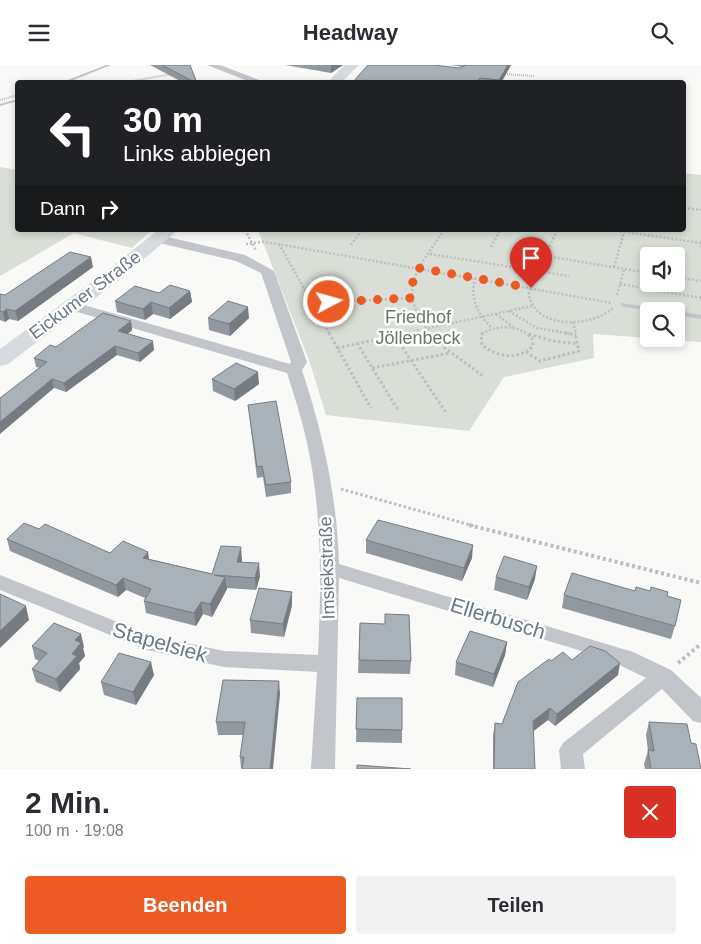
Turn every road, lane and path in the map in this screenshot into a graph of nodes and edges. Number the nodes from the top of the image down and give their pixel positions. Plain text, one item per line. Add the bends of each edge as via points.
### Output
1 (211, 65) edge
2 (352, 65) edge
3 (177, 73) edge
4 (497, 73) edge
5 (534, 77) dead end
6 (138, 80) edge
7 (254, 80) edge
8 (336, 80) edge
9 (15, 96) edge
10 (0, 100) edge
11 (686, 208) edge
12 (701, 210) edge
13 (246, 232) edge
14 (361, 232) edge
15 (443, 232) edge
16 (499, 232) edge
17 (556, 232) edge
18 (624, 232) edge
19 (630, 232) edge
20 (164, 235) edge
21 (701, 243) edge
22 (278, 244) junction
23 (351, 245) dead end
24 (491, 247) dead end
25 (430, 254) junction
26 (546, 256) junction
27 (614, 267) junction
28 (419, 268) junction
29 (624, 269) junction
30 (539, 271) junction
31 (640, 272) edge
32 (569, 276) dead end
33 (475, 278) junction
34 (685, 278) edge
35 (701, 281) edge
36 (620, 284) junction
37 (531, 288) junction
38 (701, 297) edge
39 (410, 298) junction
40 (313, 303) junction
41 (614, 303) junction
42 (624, 305) joint
43 (72, 306) junction
44 (532, 306) junction
45 (640, 307) edge
46 (508, 311) junction
47 (495, 314) junction
48 (685, 314) edge
49 (480, 317) junction
50 (701, 317) edge
51 (573, 323) junction
52 (427, 328) junction
53 (514, 328) junction
54 (492, 329) junction
55 (528, 334) junction
56 (394, 335) junction
57 (576, 335) junction
58 (357, 343) junction
59 (578, 344) junction
60 (337, 348) junction
61 (526, 352) junction
62 (450, 353) junction
63 (0, 359) edge
64 (411, 361) junction
65 (372, 368) junction
66 (294, 370) junction
67 (484, 375) dead end
68 (372, 408) dead end
69 (398, 410) dead end
70 (447, 414) dead end
71 (323, 484) junction
72 (330, 568) junction
73 (0, 582) edge
74 (701, 583) edge
75 (701, 645) edge
76 (328, 664) junction
77 (663, 676) junction
78 (701, 714) edge
79 (323, 769) edge
80 (573, 769) edge

1 - 7 street
2 - 8 main road
3 - 6 path
4 - 5 path
9 - 10 path
11 - 12 path
13 - 22 path via 253,243
14 - 23 path
15 - 25 path
16 - 24 path
17 - 26 path
18 - 27 path
19 - 21 path
20 - 43 main road, Eickumer Straße
20 - 66 street, Imsiekstraße via 240,258 267,271 299,361
22 - 28 path
22 - 40 path
25 - 28 path
25 - 30 path
26 - 27 path
26 - 30 path
27 - 29 path
28 - 33 path
28 - 39 path
29 - 31 path
29 - 36 path
30 - 32 path
30 - 37 path
33 - 37 path
33 - 49 path via 472,294
34 - 35 path
36 - 38 path
36 - 41 path
37 - 41 path
37 - 44 path via 528,298
39 - 40 path
39 - 52 path
40 - 60 path
41 - 42 path
41 - 51 path via 602,318
42 - 45 lane
43 - 63 main road, Eickumer Straße
43 - 66 street
44 - 46 path
44 - 51 path via 553,319
46 - 47 path
46 - 57 path via 537,328
47 - 49 path
47 - 53 path
48 - 50 lane
49 - 52 path
49 - 54 path
51 - 57 path
52 - 56 path
52 - 62 path
53 - 54 path
53 - 55 path
54 - 61 path via 481,335 480,340 486,349 510,356
55 - 59 path
55 - 61 path via 533,346
56 - 58 path
56 - 64 path
57 - 59 path
58 - 60 path
58 - 65 path
59 - 61 path via 579,351 540,361
60 - 68 path
62 - 64 path
62 - 67 path
64 - 65 path
64 - 70 path
65 - 69 path
66 - 71 street, Imsiekstraße via 310,422
71 - 72 street, Imsiekstraße
71 - 74 path
72 - 76 street, Imsiekstraße
72 - 77 street, Ellerbusch via 611,652
73 - 76 street, Stapelsiek via 147,642 224,659
75 - 77 path
76 - 79 street, Imsiekstraße
77 - 78 street, Ellerbusch via 684,693
77 - 80 street via 571,750

